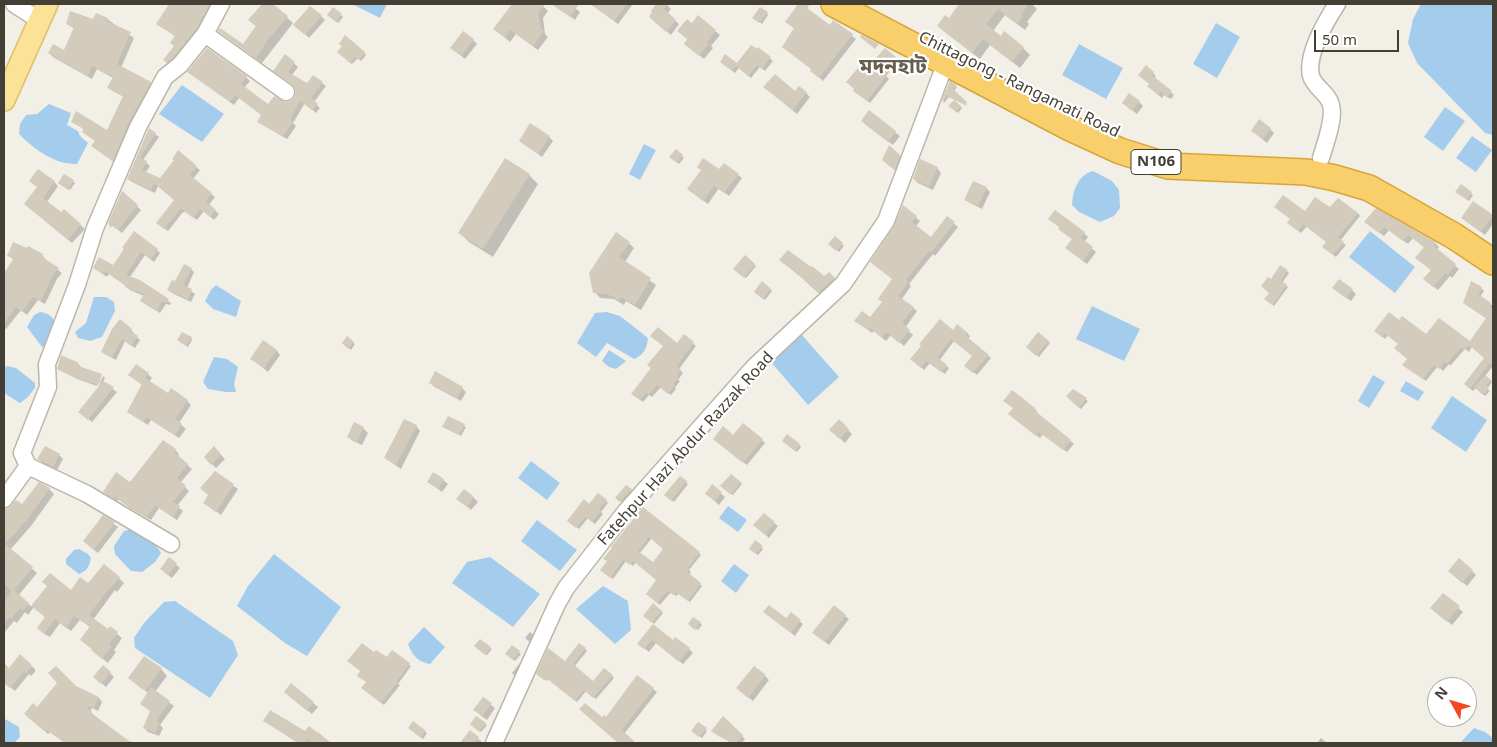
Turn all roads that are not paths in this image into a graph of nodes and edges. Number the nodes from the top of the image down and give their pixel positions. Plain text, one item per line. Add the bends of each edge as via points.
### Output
1 (14, 4) edge
2 (221, 4) edge
3 (834, 4) edge
4 (857, 4) edge
5 (1337, 4) edge
6 (43, 12) edge
7 (205, 34) junction
8 (946, 62) junction
9 (286, 92) dead end
10 (4, 100) edge
11 (1321, 158) junction
12 (1493, 248) edge
13 (1493, 262) edge
14 (28, 466) junction
15 (4, 500) edge
16 (171, 544) dead end
17 (494, 743) edge

1 - 6 street
2 - 7 street
3 - 8 highway, Chittagong - Rangamati Road / N106
4 - 11 highway, Chittagong - Rangamati Road / N106 via 1019,88 1143,144 1175,153
5 - 11 street via 1327,19 1312,60 1311,77 1332,104 1332,118
6 - 10 main road
7 - 9 street
7 - 14 street via 180,65 165,77 138,128 95,228 47,364 48,387 22,453
8 - 13 highway, Chittagong - Rangamati Road / N106 via 1070,128 1120,151 1168,166 1306,172 1369,188
8 - 17 street, Fatehpur Hazi Abdur Razzak Road via 886,221 844,284 754,367 626,511 566,588
11 - 12 highway, Chittagong - Rangamati Road / N106 via 1377,180
14 - 15 street
14 - 16 street via 86,494

